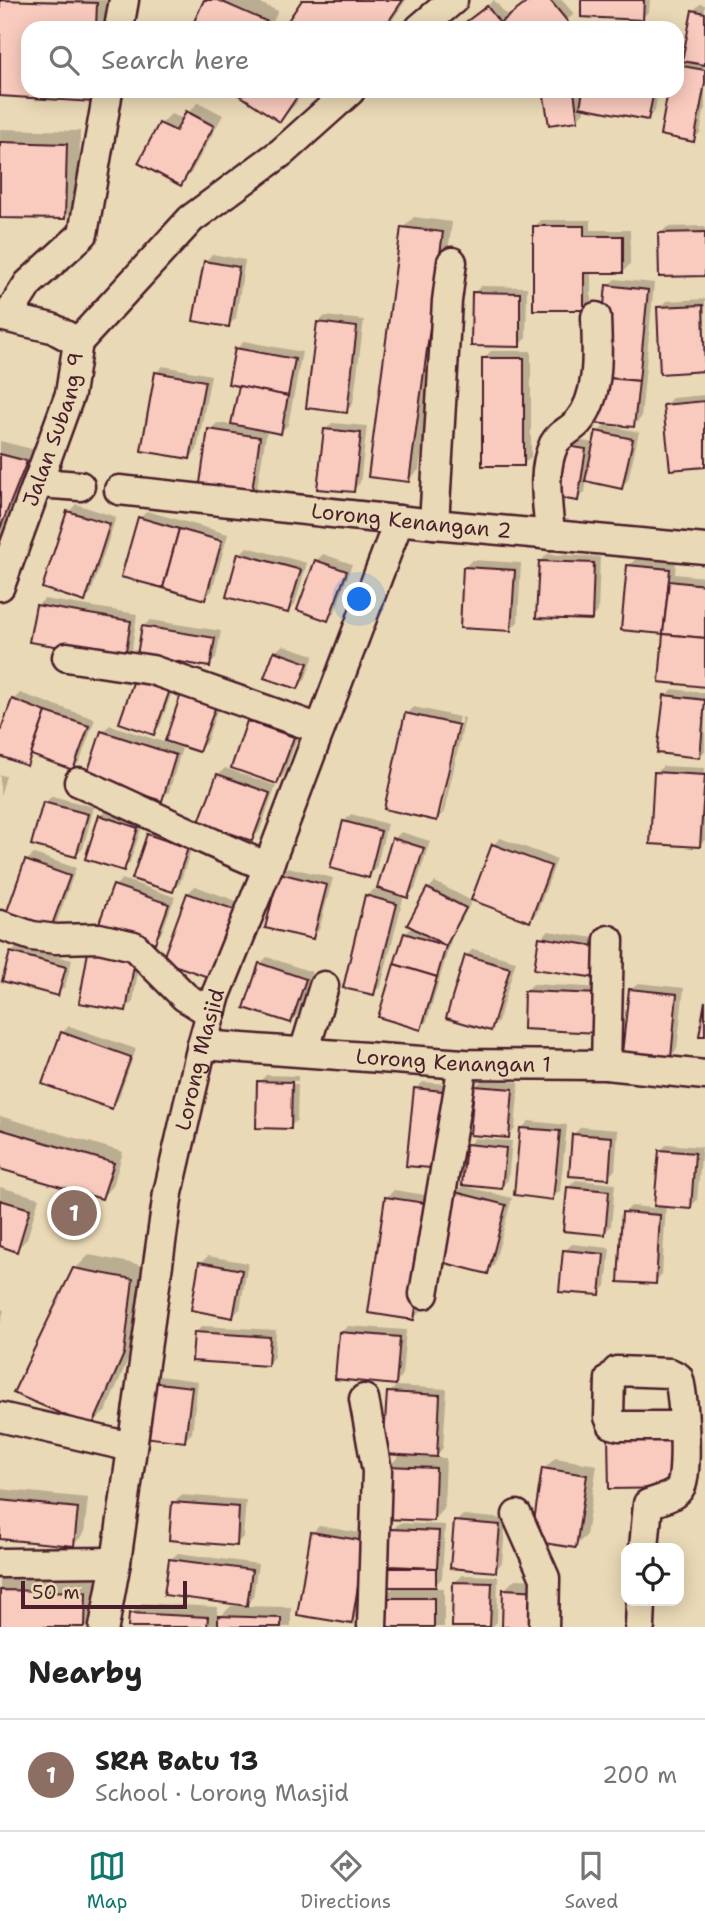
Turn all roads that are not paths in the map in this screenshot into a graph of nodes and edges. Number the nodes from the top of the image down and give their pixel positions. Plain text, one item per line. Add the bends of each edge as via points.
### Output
1 (124, 0) edge
2 (453, 0) edge
3 (120, 21) edge
4 (429, 21) edge
5 (107, 98) edge
6 (342, 98) edge
7 (452, 262) dead end
8 (4, 316) edge
9 (596, 317) dead end
10 (78, 342) junction
11 (39, 483) junction
12 (80, 486) dead end
13 (119, 490) dead end
14 (399, 520) junction
15 (434, 524) junction
16 (550, 535) junction
17 (705, 550) edge
18 (0, 586) edge
19 (67, 657) dead end
20 (320, 729) junction
21 (79, 782) dead end
22 (268, 867) junction
23 (0, 925) edge
24 (608, 940) dead end
25 (324, 986) dead end
26 (211, 1013) junction
27 (202, 1045) junction
28 (304, 1052) junction
29 (463, 1064) junction
30 (606, 1065) junction
31 (705, 1075) edge
32 (424, 1294) dead end
33 (364, 1399) dead end
34 (0, 1417) edge
35 (683, 1426) dead end
36 (131, 1447) junction
37 (517, 1515) dead end
38 (644, 1543) edge
39 (116, 1562) junction
40 (0, 1563) edge
41 (641, 1606) edge
42 (104, 1627) edge
43 (372, 1627) edge
44 (544, 1627) edge
45 (640, 1627) edge

1 - 3 street
2 - 4 street
5 - 8 street, Jalan Subang 9 via 83,234 28,284
6 - 10 street via 282,152 191,219
7 - 15 street
8 - 10 street, Jalan Subang 9 via 52,328
9 - 16 street via 592,397 578,422 555,441 546,471
10 - 11 street, Jalan Subang 9 via 70,394
11 - 12 street
11 - 18 street, Jalan Subang 9
13 - 14 street, Lorong Kenangan 2
14 - 15 street, Lorong Kenangan 2
14 - 20 street, Lorong Masjid
15 - 16 street, Lorong Kenangan 2
16 - 17 street, Lorong Kenangan 2
19 - 20 street via 152,670
20 - 22 street, Lorong Masjid
21 - 22 street
22 - 26 street, Lorong Masjid
23 - 26 street via 32,936 99,938 134,946 185,997
24 - 30 street
25 - 28 street
26 - 27 street, Lorong Masjid
27 - 28 street, Lorong Kenangan 1
27 - 36 street, Lorong Masjid via 168,1193
28 - 29 street, Lorong Kenangan 1
29 - 30 street, Lorong Kenangan 1
29 - 32 street
30 - 31 street, Lorong Kenangan 1
33 - 43 street via 377,1471
34 - 36 street
35 - 38 street via 680,1487 648,1504
36 - 39 street, Lorong Masjid
37 - 44 street via 545,1578
39 - 40 street
39 - 42 street, Lorong Masjid
41 - 45 street

